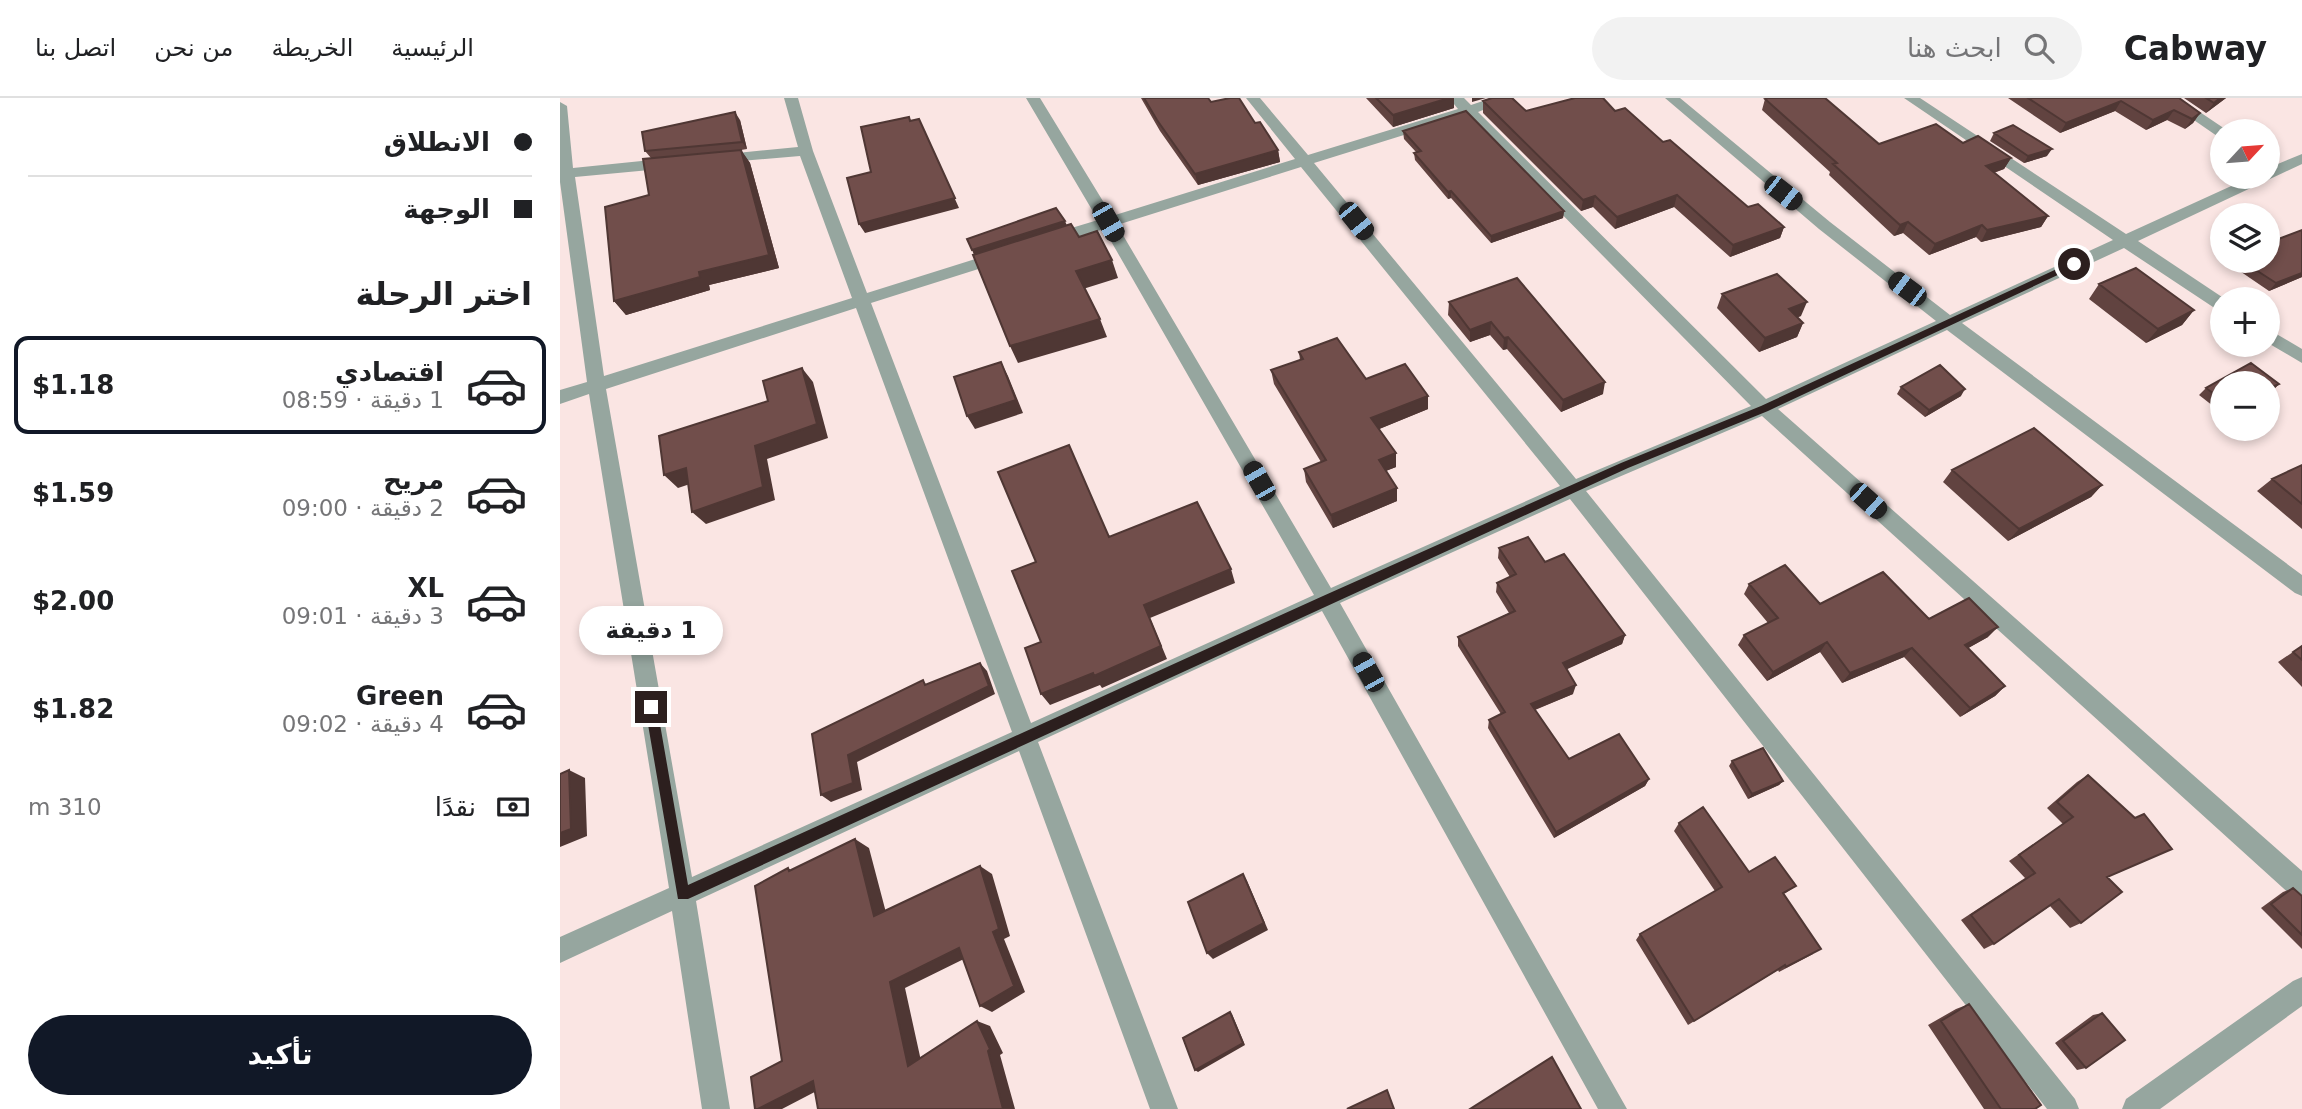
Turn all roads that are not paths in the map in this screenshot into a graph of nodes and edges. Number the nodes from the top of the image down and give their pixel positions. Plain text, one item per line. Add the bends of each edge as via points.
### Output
1 (572, 98) edge
2 (791, 98) edge
3 (1033, 98) edge
4 (1253, 98) edge
5 (1507, 98) edge
6 (1672, 98) edge
7 (1910, 98) edge
8 (2169, 98) edge
9 (560, 103) edge
10 (1462, 104) edge
11 (2210, 125) edge
12 (806, 150) junction
13 (2302, 158) edge
14 (1306, 160) junction
15 (2280, 167) edge
16 (565, 173) junction
17 (2232, 189) edge
18 (1108, 222) junction
19 (2124, 241) junction
20 (2210, 297) edge
21 (863, 300) junction
22 (1950, 321) junction
23 (2280, 343) edge
24 (2302, 357) edge
25 (597, 385) junction
26 (560, 397) edge
27 (1765, 408) junction
28 (1573, 489) junction
29 (2302, 587) edge
30 (1327, 599) junction
31 (1026, 737) junction
32 (2302, 888) edge
33 (683, 894) junction
34 (560, 950) edge
35 (2302, 990) edge
36 (716, 1109) edge
37 (1164, 1109) edge
38 (1613, 1109) edge
39 (2065, 1109) edge
40 (2136, 1109) edge

1 - 9 street
2 - 12 street
3 - 18 street
4 - 14 street
5 - 10 street
6 - 22 street via 1763,177
7 - 19 street
8 - 11 street
9 - 16 street
10 - 14 street
10 - 27 street
12 - 16 street
12 - 21 street
13 - 15 street
14 - 18 street
14 - 28 street
16 - 25 street
17 - 19 street
18 - 21 street
18 - 30 street
19 - 20 street
19 - 22 street
21 - 25 street
21 - 31 street
22 - 27 street
22 - 29 street
23 - 24 street
25 - 26 street
25 - 33 street
27 - 28 street
27 - 32 street
28 - 30 street
28 - 39 street
30 - 31 street
30 - 38 street
31 - 33 street
31 - 37 street
33 - 34 street
33 - 36 street
35 - 40 street

